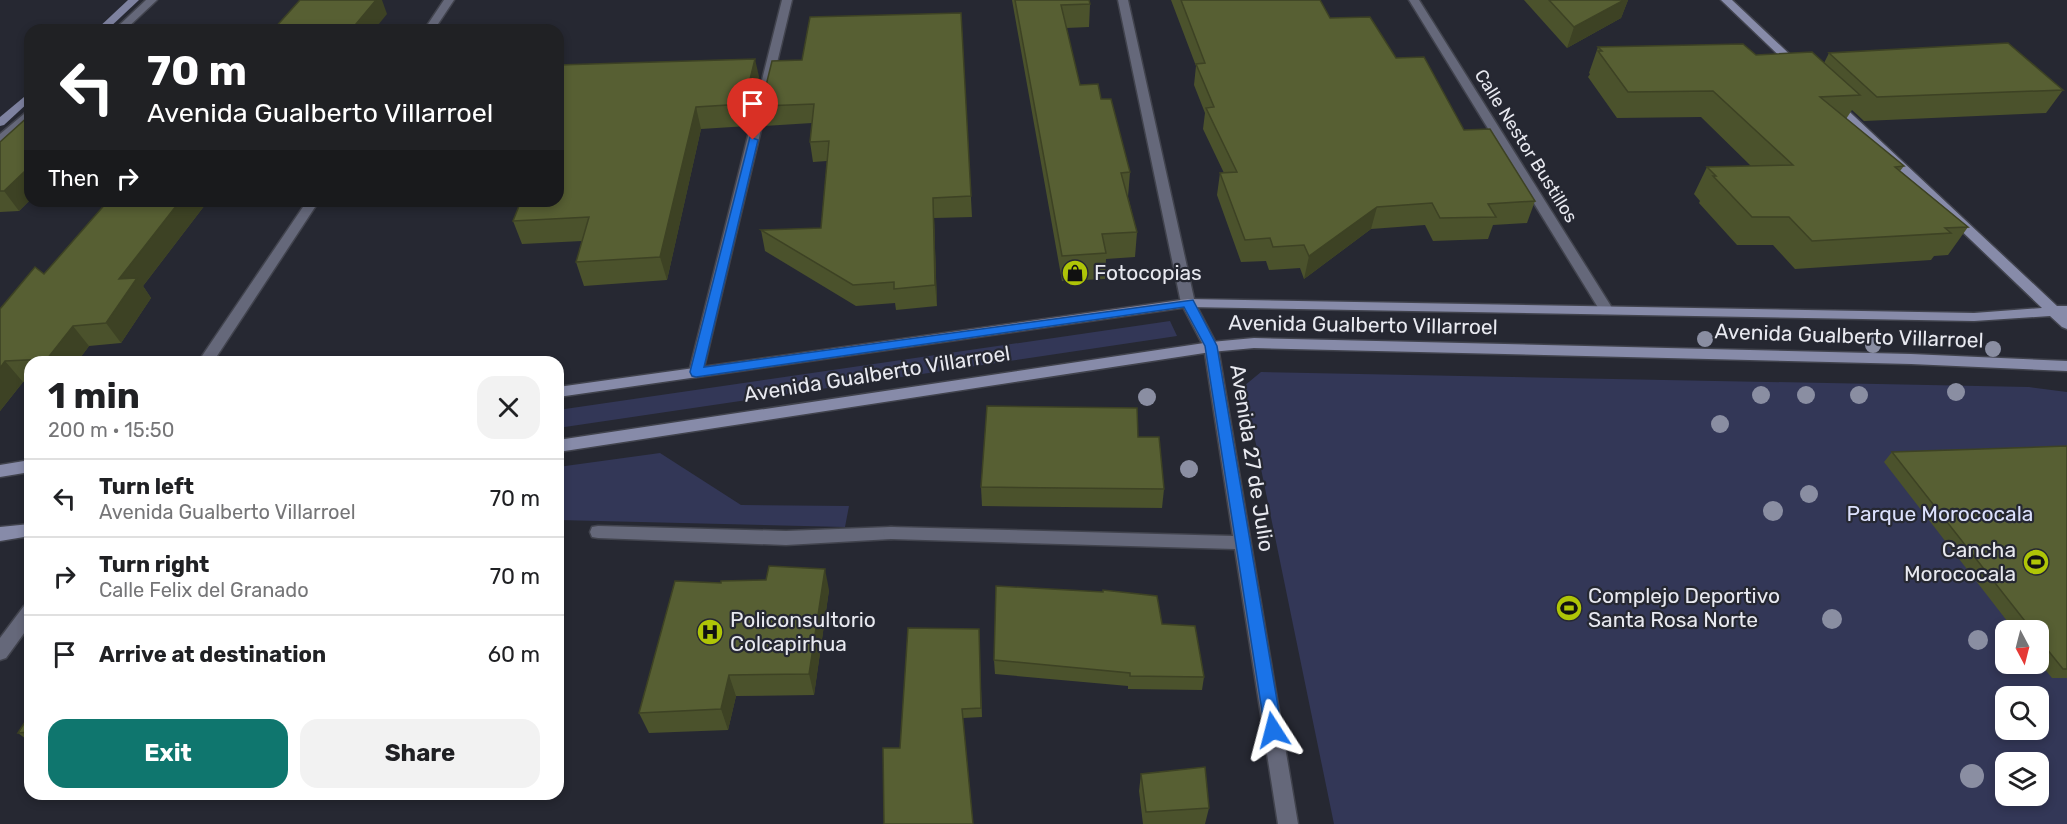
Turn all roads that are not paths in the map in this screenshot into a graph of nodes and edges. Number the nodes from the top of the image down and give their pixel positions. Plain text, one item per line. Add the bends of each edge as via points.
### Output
1 (152, 0) edge
2 (449, 0) edge
3 (788, 0) edge
4 (1123, 0) edge
5 (1414, 0) edge
6 (1726, 0) edge
7 (126, 24) edge
8 (433, 24) edge
9 (1804, 74) edge
10 (1830, 99) edge
11 (24, 118) edge
12 (0, 140) edge
13 (309, 207) edge
14 (1188, 303) junction
15 (1607, 311) junction
16 (2060, 311) edge
17 (2067, 324) edge
18 (1211, 346) junction
19 (209, 356) edge
20 (2067, 366) edge
21 (696, 372) junction
22 (564, 391) edge
23 (564, 445) edge
24 (24, 467) edge
25 (0, 471) edge
26 (24, 531) edge
27 (598, 532) dead end
28 (0, 534) edge
29 (1243, 543) junction
30 (24, 619) edge
31 (0, 652) edge
32 (1288, 824) edge

1 - 7 street
2 - 8 street
3 - 21 street
4 - 14 street, Avenida 27 de Julio
5 - 15 street, Calle Nestor Bustillos
6 - 9 main road
10 - 16 main road
11 - 12 street
13 - 19 street
14 - 15 main road, Avenida Gualberto Villarroel
14 - 18 street, Avenida 27 de Julio
14 - 21 main road, Avenida Gualberto Villarroel
15 - 16 main road, Avenida Gualberto Villarroel via 1974,317
16 - 17 main road
18 - 20 main road, Avenida Gualberto Villarroel via 1302,344
18 - 23 main road, Avenida Gualberto Villarroel
18 - 29 street, Avenida 27 de Julio
21 - 22 main road, Avenida Gualberto Villarroel
24 - 25 main road
26 - 28 main road
27 - 29 street via 786,538 891,533
29 - 32 street, Avenida 27 de Julio
30 - 31 street

